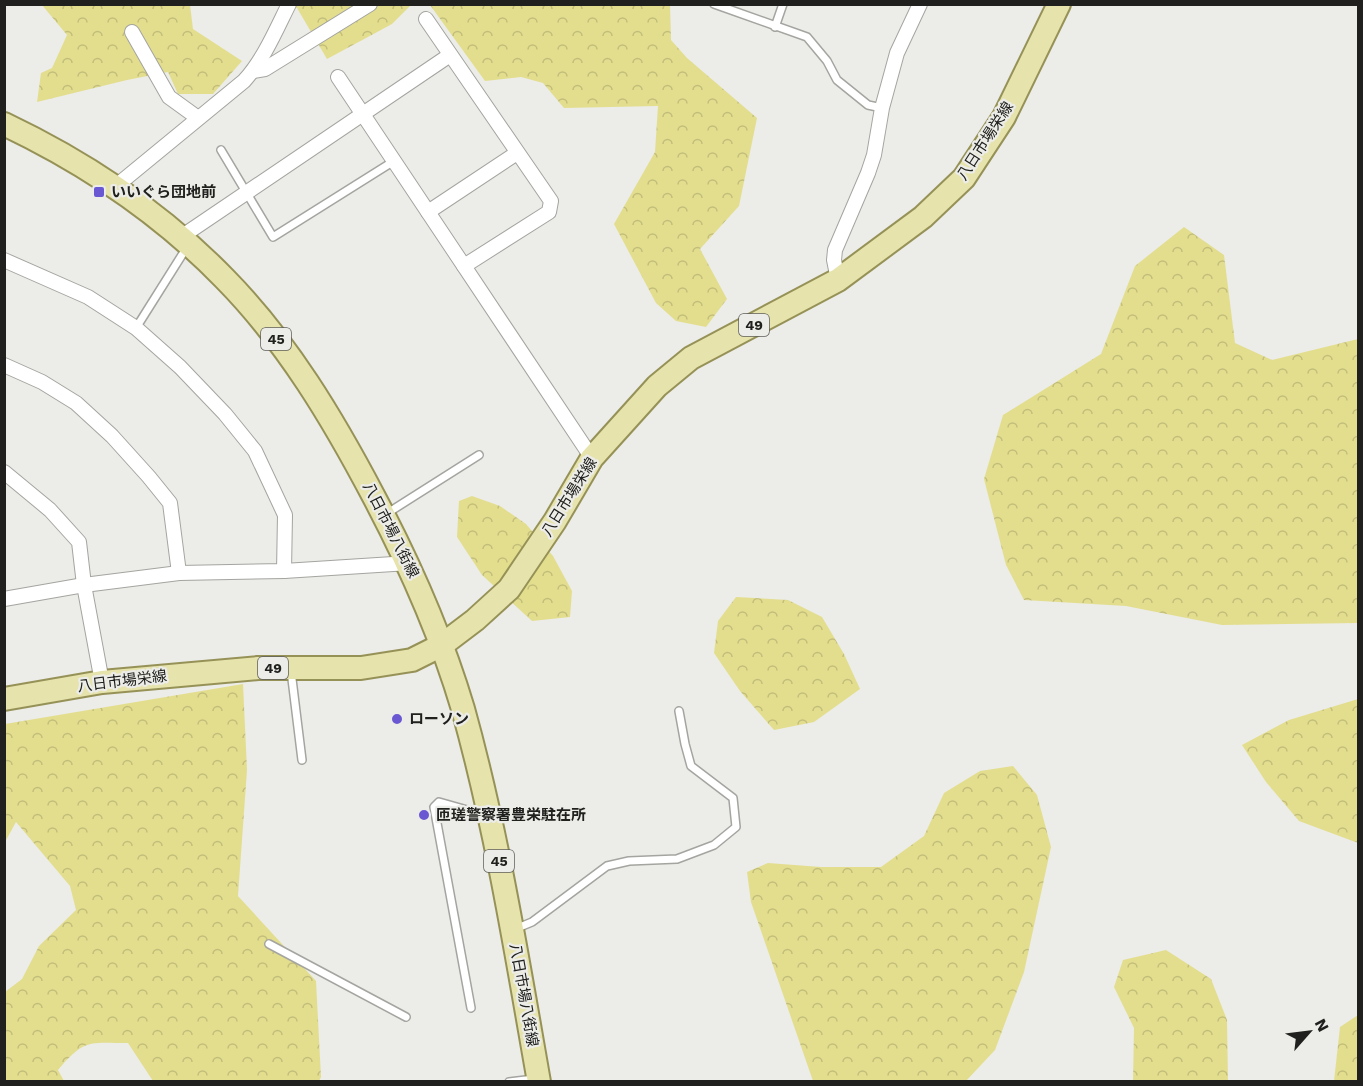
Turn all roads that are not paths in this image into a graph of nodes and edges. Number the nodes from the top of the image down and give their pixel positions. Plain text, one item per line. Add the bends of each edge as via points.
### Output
1 (289, 4) edge
2 (370, 4) edge
3 (714, 4) edge
4 (783, 4) edge
5 (920, 4) edge
6 (1059, 4) edge
7 (426, 19) dead end
8 (775, 27) junction
9 (132, 32) dead end
10 (450, 55) junction
11 (254, 71) junction
12 (338, 77) dead end
13 (882, 108) junction
14 (363, 114) junction
15 (198, 118) junction
16 (4, 124) edge
17 (221, 150) dead end
18 (517, 153) junction
19 (394, 161) junction
20 (115, 187) junction
21 (247, 194) junction
22 (428, 212) junction
23 (185, 241) junction
24 (4, 260) edge
25 (464, 266) junction
26 (838, 280) junction
27 (136, 328) junction
28 (4, 366) edge
29 (479, 455) dead end
30 (592, 458) junction
31 (4, 472) edge
32 (384, 515) junction
33 (409, 563) junction
34 (284, 571) junction
35 (179, 573) junction
36 (84, 585) junction
37 (4, 599) edge
38 (442, 645) junction
39 (291, 668) junction
40 (102, 682) junction
41 (4, 699) edge
42 (679, 711) dead end
43 (302, 760) dead end
44 (490, 816) junction
45 (512, 930) junction
46 (269, 944) dead end
47 (471, 1008) dead end
48 (406, 1017) dead end
49 (539, 1080) edge
50 (509, 1082) edge

1 - 11 street
2 - 11 street via 265,69
3 - 8 lane
4 - 8 lane
5 - 13 street via 897,53
6 - 26 main road, 八日市場栄線 / 49 via 1004,117 964,177 923,217
7 - 10 street
8 - 13 lane via 807,37 837,80 868,105
9 - 15 street via 169,98
10 - 14 street
10 - 18 street
11 - 15 street
12 - 14 street
13 - 26 street via 871,164 835,250
14 - 19 street
14 - 21 street
15 - 20 street
16 - 20 main road, 八日市場八街線 / 45
17 - 21 lane
18 - 22 street
18 - 25 street via 551,201 549,212
19 - 21 lane via 273,237
19 - 22 street
20 - 23 main road, 八日市場八街線 / 45
21 - 23 street
22 - 25 street
23 - 27 lane
23 - 32 main road, 八日市場八街線 / 45 via 226,279 292,360 325,408
24 - 27 street via 88,297
25 - 30 street
26 - 30 main road, 八日市場栄線 / 49 via 691,358 657,386
27 - 34 street via 188,375 255,451 285,515
28 - 35 street via 42,382 76,403 149,477 170,503
29 - 32 lane
30 - 38 main road, 八日市場栄線 / 49 via 509,589
31 - 36 street via 50,510 79,542
32 - 33 main road, 八日市場八街線 / 45
33 - 34 street
33 - 38 main road, 八日市場八街線 / 45
34 - 35 street
35 - 36 street
36 - 37 street
36 - 40 street
38 - 39 main road, 八日市場栄線 / 49 via 412,660 361,668
38 - 44 main road, 八日市場八街線 / 45
39 - 40 main road, 八日市場栄線 / 49
39 - 43 lane
40 - 41 main road, 八日市場栄線 / 49
42 - 45 lane via 691,766 734,798 736,826 714,845 677,859 607,866 532,922
44 - 45 main road, 八日市場八街線 / 45
44 - 47 lane via 439,802 434,807
45 - 49 main road, 八日市場八街線 / 45
46 - 48 lane
49 - 50 lane

